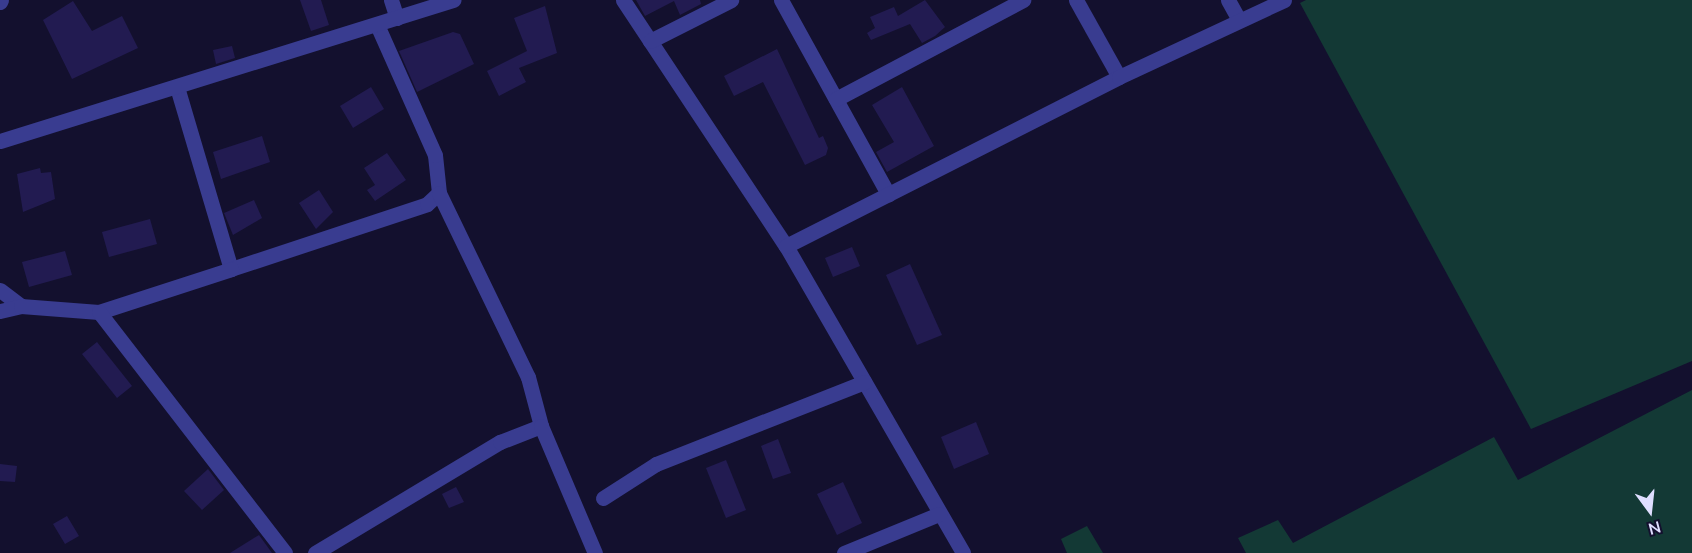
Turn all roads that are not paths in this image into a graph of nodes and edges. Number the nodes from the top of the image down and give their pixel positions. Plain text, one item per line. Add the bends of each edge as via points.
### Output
1 (391, 0) edge
2 (454, 0) edge
3 (623, 0) edge
4 (731, 0) edge
5 (781, 0) edge
6 (1023, 0) edge
7 (1076, 0) edge
8 (1228, 0) edge
9 (1284, 0) edge
10 (397, 18) junction
11 (1239, 20) junction
12 (378, 27) junction
13 (650, 41) junction
14 (1119, 76) junction
15 (177, 87) junction
16 (836, 99) junction
17 (0, 141) edge
18 (439, 193) junction
19 (888, 194) junction
20 (786, 246) junction
21 (231, 269) junction
22 (0, 290) edge
23 (21, 306) junction
24 (0, 311) edge
25 (99, 312) junction
26 (864, 382) junction
27 (541, 426) junction
28 (603, 498) dead end
29 (939, 514) junction
30 (285, 553) edge
31 (315, 553) edge
32 (595, 553) edge
33 (844, 553) edge
34 (963, 553) edge

1 - 10 street
2 - 10 street
3 - 13 street
4 - 13 street
5 - 16 street
6 - 16 street
7 - 14 street
8 - 11 street
9 - 11 street
10 - 12 street
11 - 14 street
12 - 15 street
12 - 18 street via 435,155
13 - 20 street
14 - 19 street
15 - 17 street
15 - 21 street
16 - 19 street
18 - 21 street via 427,204
18 - 27 street via 528,377
19 - 20 street
20 - 26 street
21 - 25 street
22 - 23 street
23 - 24 street
23 - 25 street
25 - 30 street
26 - 28 street via 656,464
26 - 29 street
27 - 31 street via 500,442
27 - 32 street
29 - 33 street
29 - 34 street

